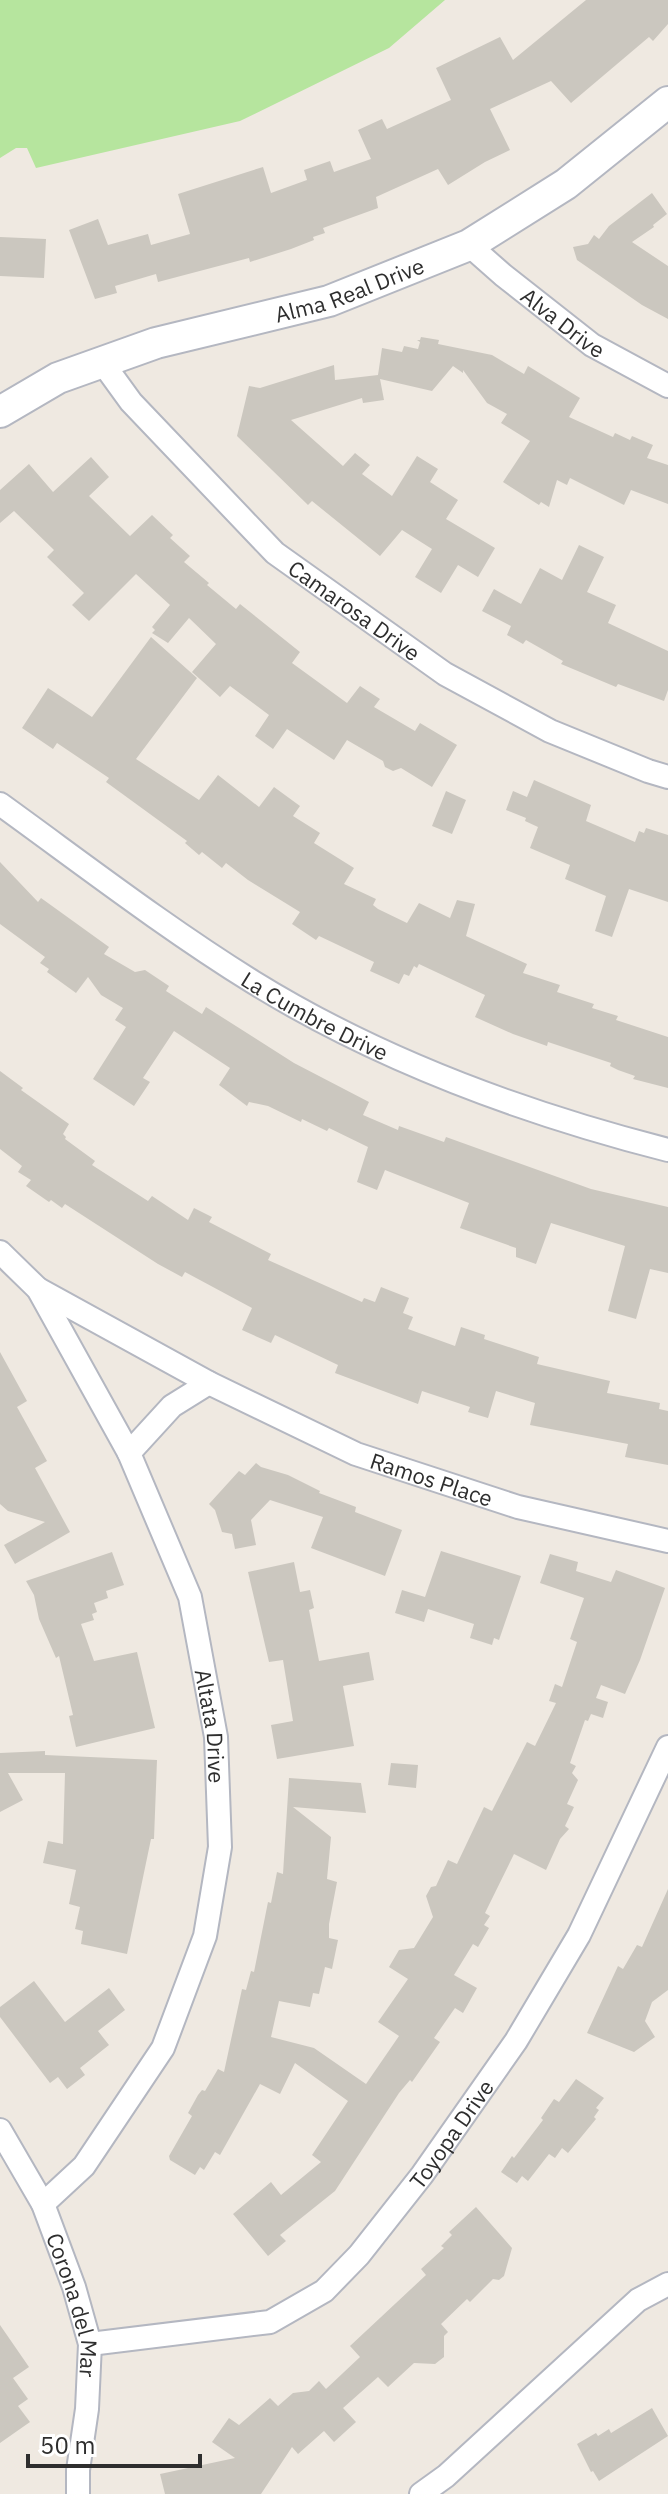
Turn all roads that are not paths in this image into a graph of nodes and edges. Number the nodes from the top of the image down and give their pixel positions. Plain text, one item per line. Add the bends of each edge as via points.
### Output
1 (668, 102) edge
2 (469, 245) junction
3 (102, 362) junction
4 (668, 386) edge
5 (0, 412) edge
6 (668, 777) edge
7 (0, 804) edge
8 (668, 1150) edge
9 (0, 1252) edge
10 (38, 1289) junction
11 (209, 1383) junction
12 (129, 1453) junction
13 (668, 1541) edge
14 (668, 1747) edge
15 (0, 2130) edge
16 (43, 2204) junction
17 (668, 2284) edge
18 (90, 2344) junction
19 (78, 2494) edge
20 (421, 2494) edge

1 - 2 street, Alma Real Drive via 566,184
2 - 3 street, Alma Real Drive via 329,301 156,343
2 - 4 street, Alva Drive via 592,345
3 - 5 street, Alma Real Drive via 58,378
3 - 6 street, Camarosa Drive via 131,402 275,553 445,674 550,731
7 - 8 street, La Cumbre Drive via 253,982 364,1043 470,1090 584,1129
9 - 10 street, Altata Drive
10 - 11 street, Ramos Place
10 - 12 street, Altata Drive
11 - 12 street via 172,1406
11 - 13 street, Ramos Place via 356,1454 518,1507
12 - 16 street, Altata Drive via 190,1597 216,1737 220,1847 205,1936 163,2048 84,2166
14 - 18 street, Toyopa Drive via 579,1935 516,2041 359,2255 324,2291 270,2322
15 - 16 street, Corona del Mar
16 - 18 street, Corona del Mar
17 - 20 street via 638,2300
18 - 19 street, Corona del Mar

